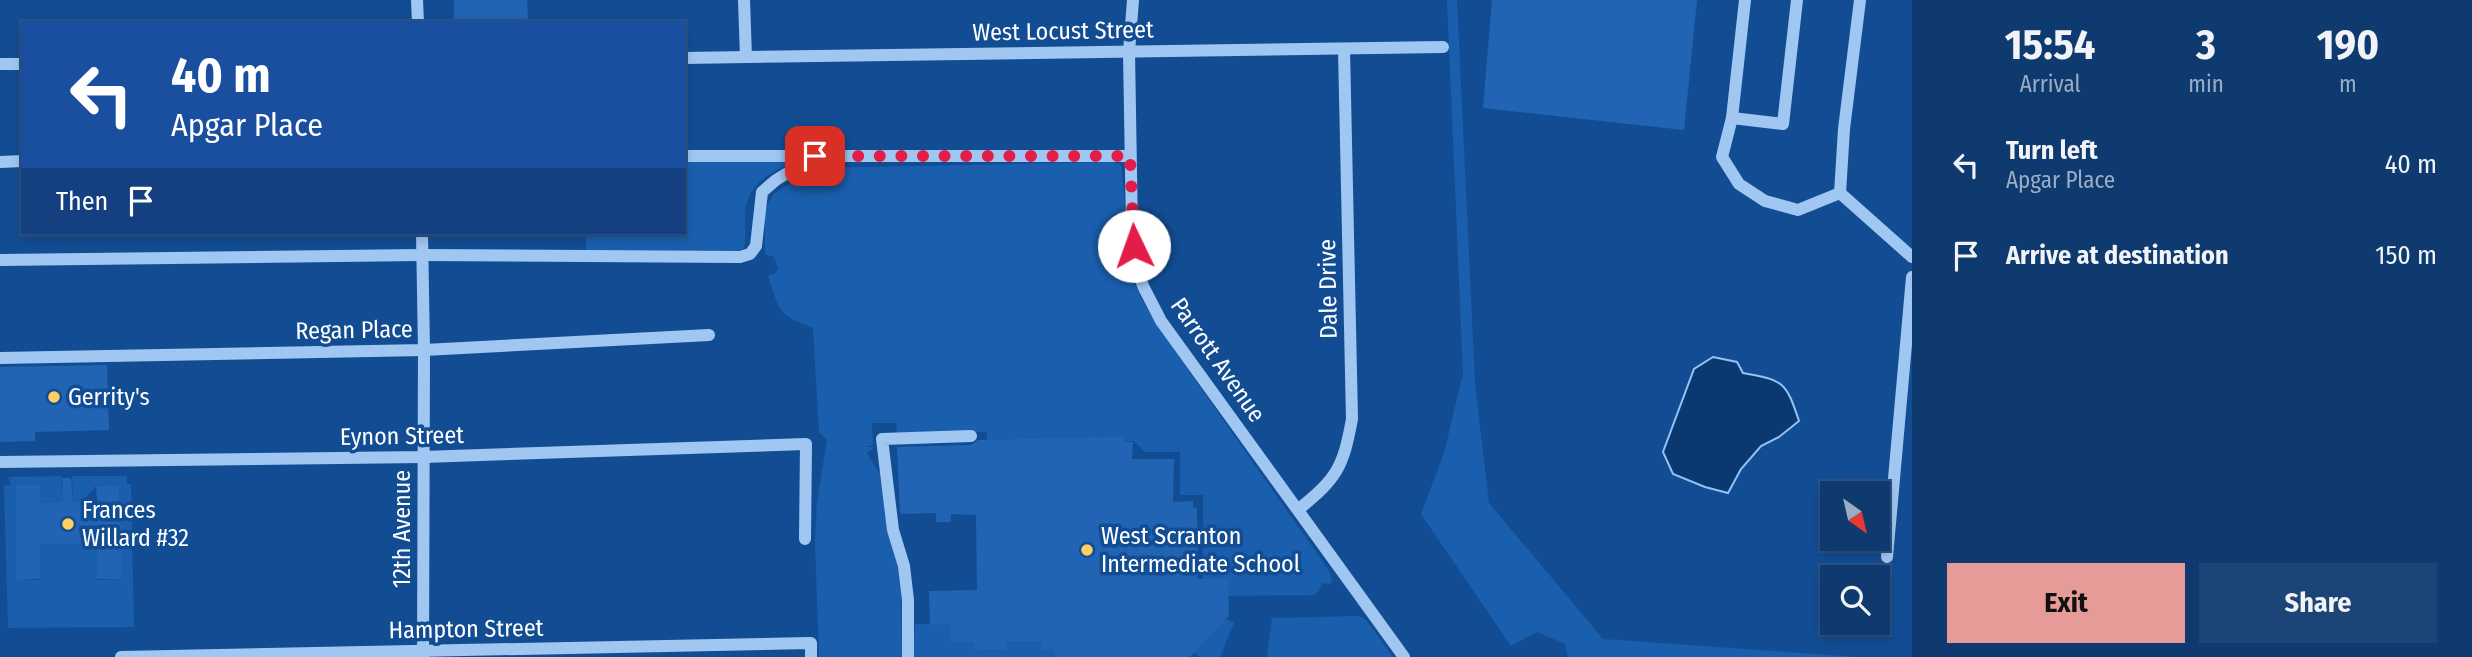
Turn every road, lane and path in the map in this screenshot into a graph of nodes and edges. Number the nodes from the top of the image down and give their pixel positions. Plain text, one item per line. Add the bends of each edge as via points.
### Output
1 (417, 0) edge
2 (744, 0) edge
3 (1133, 0) edge
4 (1745, 0) edge
5 (1797, 0) edge
6 (1860, 0) edge
7 (418, 21) edge
8 (1443, 47) dead end
9 (1344, 48) junction
10 (1129, 52) junction
11 (746, 57) junction
12 (686, 58) edge
13 (0, 64) edge
14 (21, 64) edge
15 (1732, 118) junction
16 (686, 156) edge
17 (815, 156) junction
18 (1130, 156) junction
19 (21, 161) edge
20 (0, 162) edge
21 (1840, 193) junction
22 (422, 235) edge
23 (421, 255) junction
24 (1912, 257) edge
25 (0, 260) edge
26 (1912, 277) edge
27 (709, 335) dead end
28 (424, 350) junction
29 (0, 358) edge
30 (971, 436) dead end
31 (423, 457) junction
32 (0, 461) edge
33 (1299, 509) junction
34 (805, 539) dead end
35 (1887, 557) dead end
36 (423, 654) edge
37 (121, 657) edge
38 (811, 657) edge
39 (908, 657) edge
40 (1404, 657) edge

1 - 7 street
2 - 11 street
3 - 10 street, Parrott Avenue
4 - 15 street
5 - 15 street via 1783,124
6 - 21 street
8 - 9 street, West Locust Street
9 - 10 street, West Locust Street
9 - 33 street, Dale Drive via 1352,419 1337,471
10 - 11 street, West Locust Street
10 - 18 street, Parrott Avenue
11 - 12 street, West Locust Street
13 - 14 street
15 - 21 street via 1722,157 1739,184 1765,201 1798,210
16 - 17 street
17 - 18 street
17 - 23 street via 762,192 756,246 740,257
18 - 33 street, Parrott Avenue via 1135,261 1143,286 1161,321
19 - 20 street
21 - 24 street
22 - 23 street, 12th Avenue
23 - 25 street
23 - 28 street, 12th Avenue
26 - 35 street
27 - 28 street, Regan Place
28 - 29 street, Regan Place
28 - 31 street, 12th Avenue
30 - 39 street via 882,439 893,530 907,589
31 - 32 street, Eynon Street
31 - 34 street, Eynon Street via 806,444
31 - 36 street, 12th Avenue
33 - 40 street, Parrott Avenue
36 - 37 street, Hampton Street
36 - 38 street, Hampton Street via 811,643

